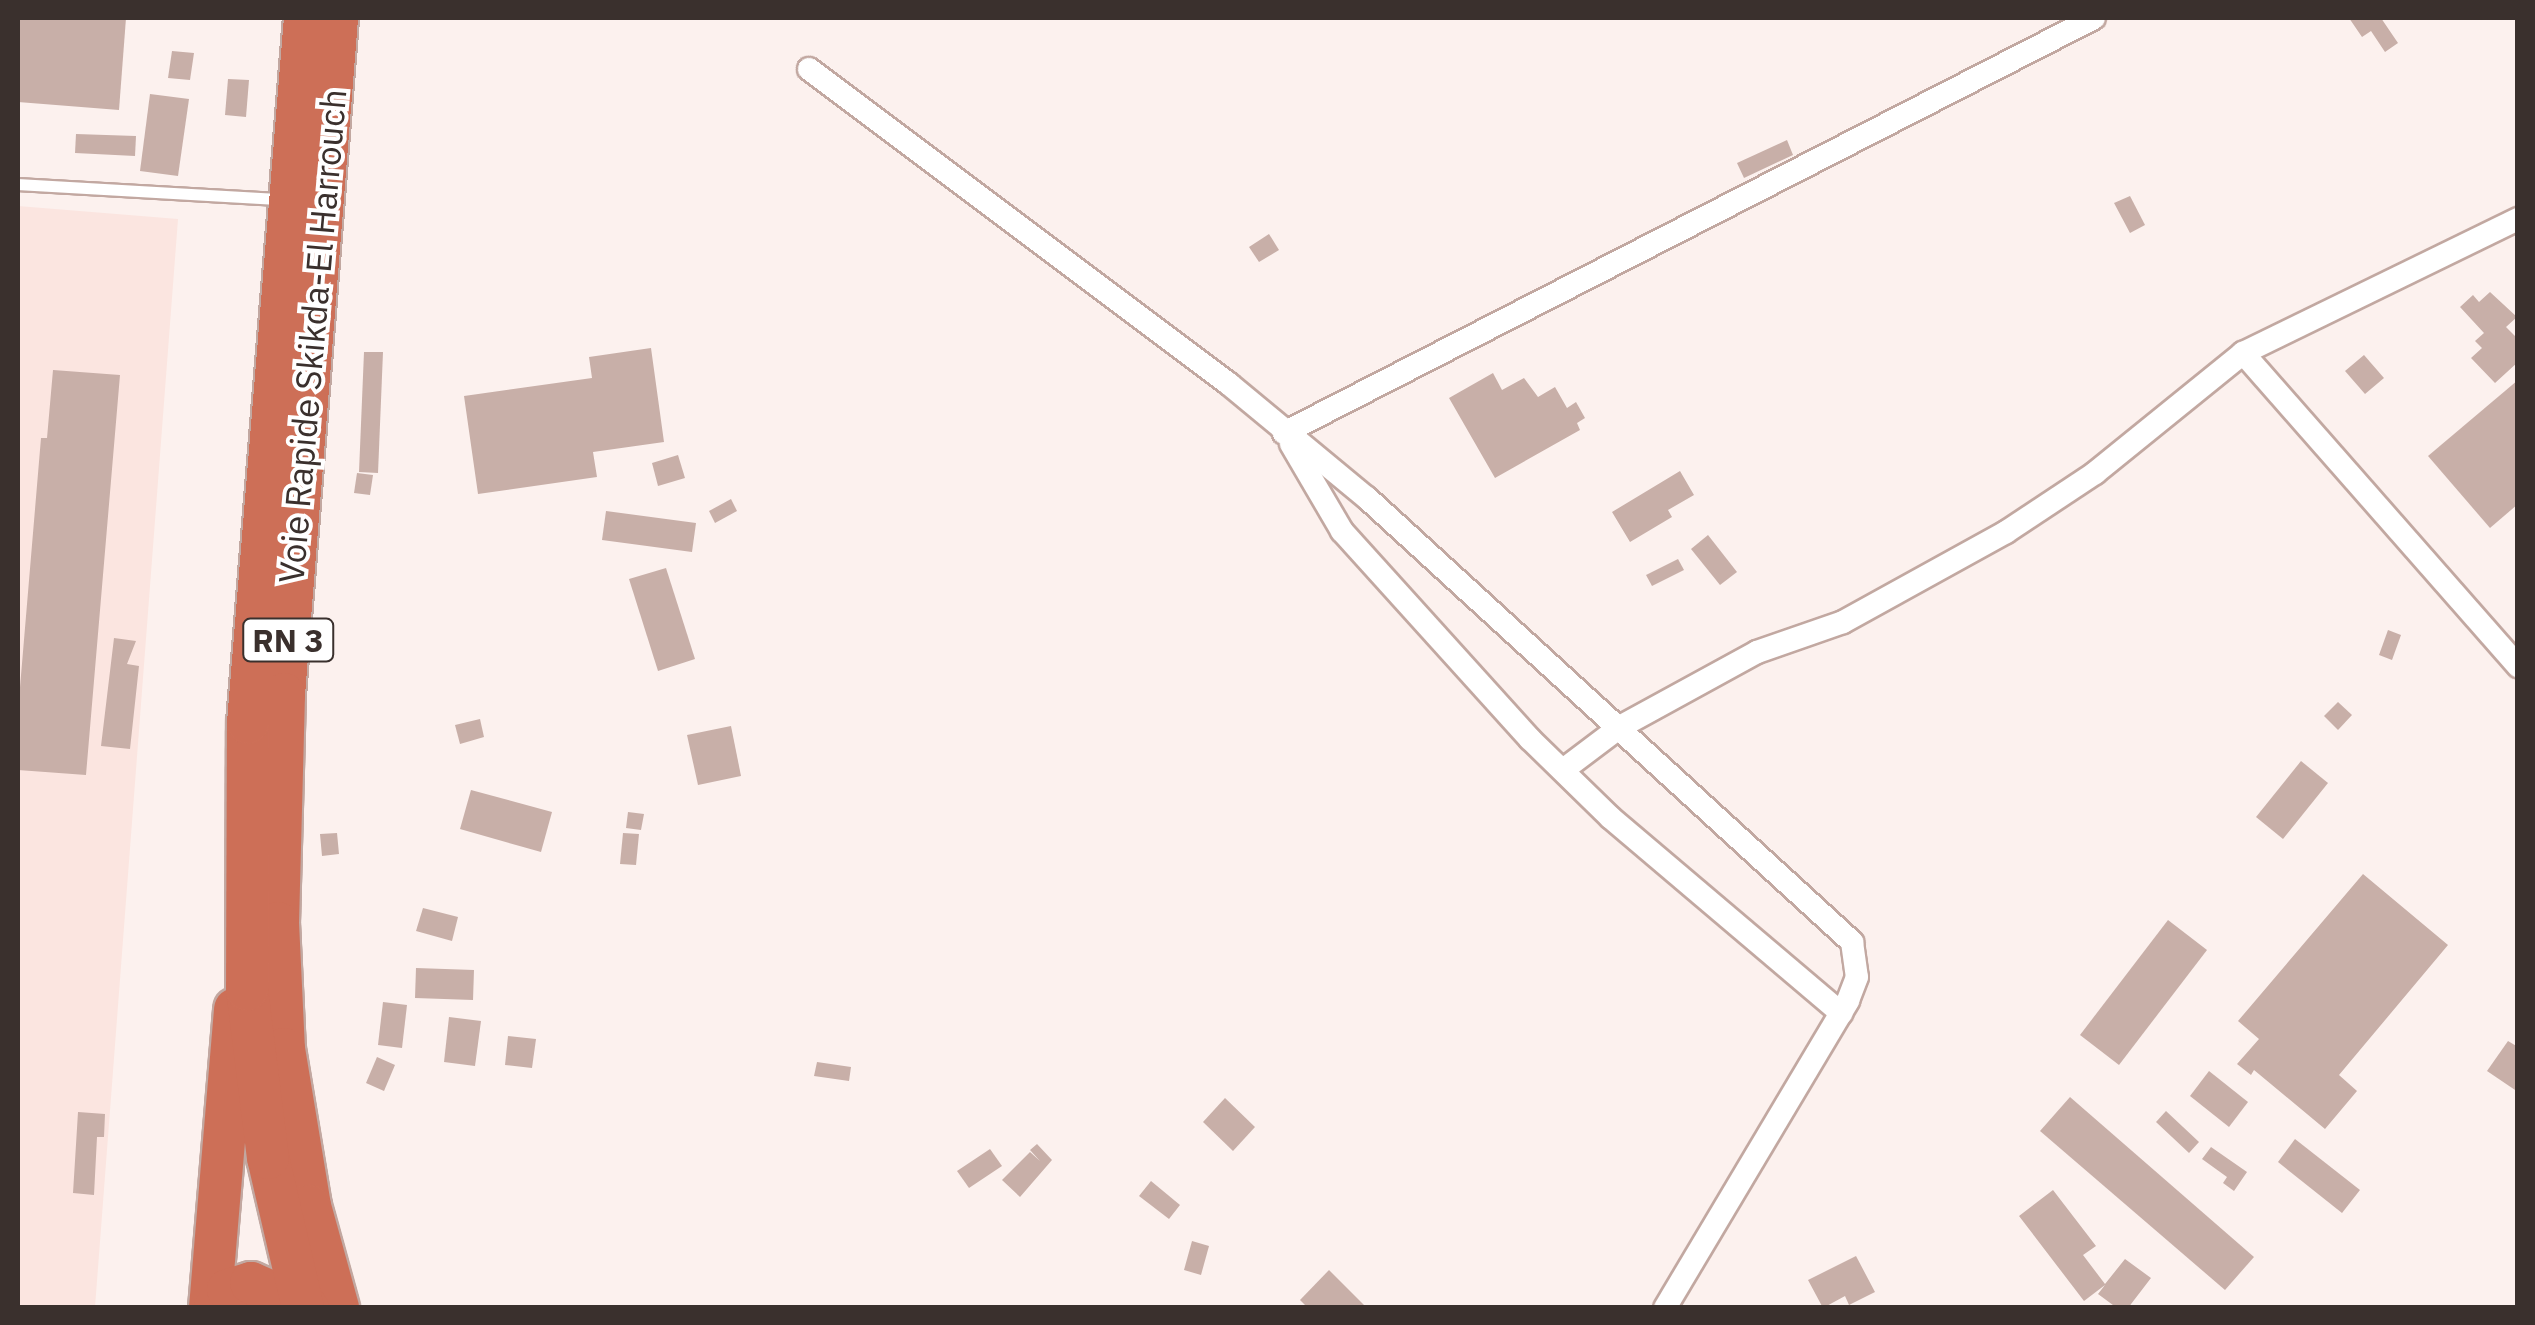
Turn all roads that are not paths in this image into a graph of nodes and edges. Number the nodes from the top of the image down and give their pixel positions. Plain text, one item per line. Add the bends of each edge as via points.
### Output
1 (304, 18) edge
2 (337, 18) edge
3 (2094, 18) edge
4 (809, 69) dead end
5 (18, 184) edge
6 (290, 200) junction
7 (2518, 219) edge
8 (2242, 353) junction
9 (1284, 433) junction
10 (2518, 666) edge
11 (1620, 727) junction
12 (1562, 770) junction
13 (248, 920) junction
14 (1841, 1013) junction
15 (309, 1306) edge
16 (212, 1308) edge
17 (1665, 1308) edge

1 - 6 highway, Voie Rapide Skikda-El Harrouch / RN 3
2 - 15 highway, Voie Rapide Skikda-El Harrouch / RN 3 via 284,694 278,924 284,1050 325,1259
3 - 9 street
4 - 9 street via 1229,384
5 - 6 lane
6 - 13 highway, Voie Rapide Skikda-El Harrouch / RN 3 via 248,723
7 - 8 street
8 - 10 street
8 - 11 street via 2095,474 2006,532 1842,622 1756,652
9 - 11 street via 1367,498
9 - 12 street via 1342,530
11 - 12 street
11 - 14 street via 1852,942 1857,977
12 - 14 street
13 - 15 highway, Voie Rapide Skikda-El Harrouch / RN 3 via 248,990 268,1158
13 - 16 highway via 227,1066
14 - 17 street
15 - 16 highway via 251,1283 228,1290

